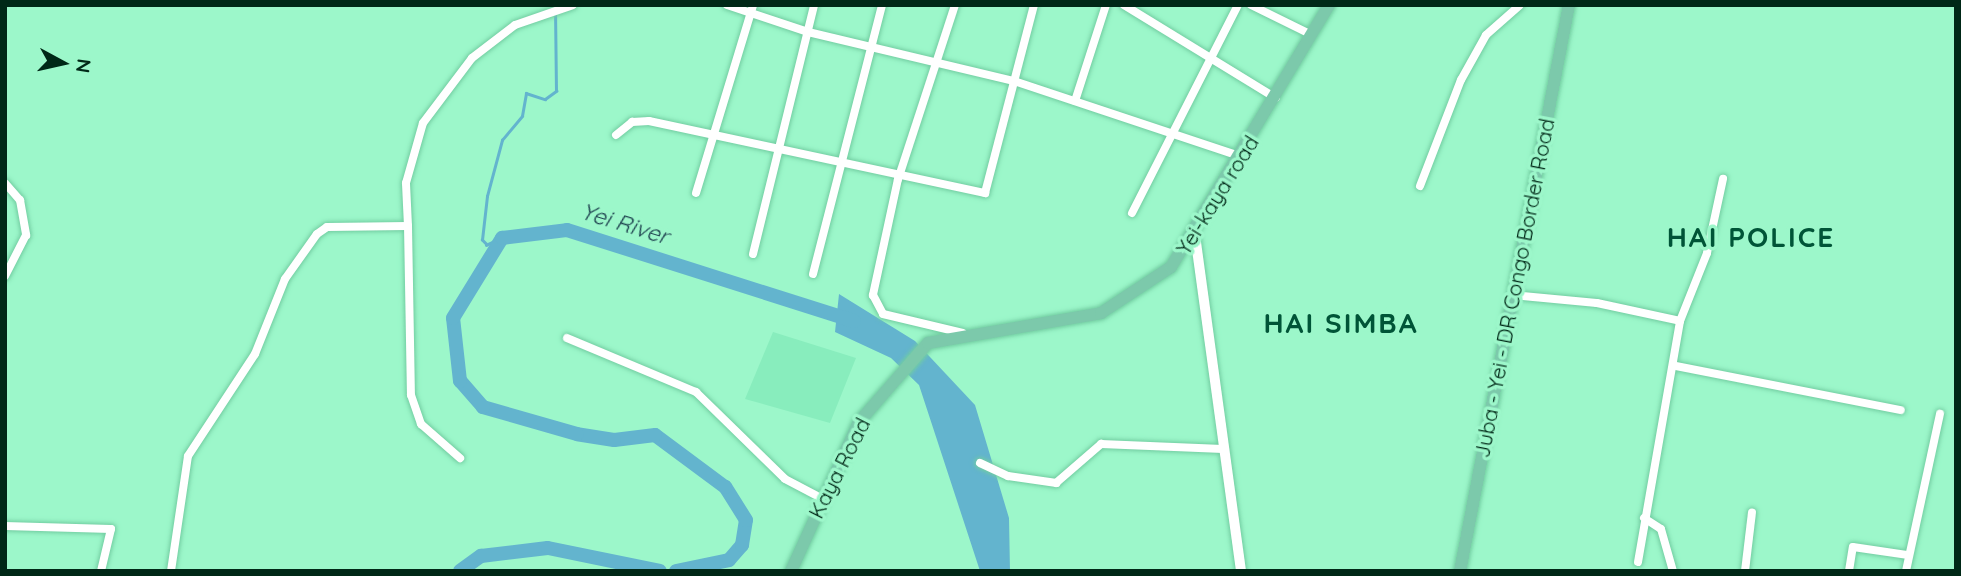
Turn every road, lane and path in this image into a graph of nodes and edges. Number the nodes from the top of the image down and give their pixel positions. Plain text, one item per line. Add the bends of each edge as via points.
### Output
1 (573, 5) edge
2 (727, 5) edge
3 (814, 5) edge
4 (882, 5) edge
5 (955, 5) edge
6 (1034, 5) edge
7 (1106, 5) edge
8 (1124, 5) edge
9 (1238, 5) edge
10 (1251, 5) edge
11 (1329, 5) edge
12 (1520, 5) edge
13 (1569, 5) edge
14 (752, 9) edge
15 (808, 32) junction
16 (1312, 36) junction
17 (872, 47) junction
18 (1214, 56) junction
19 (938, 66) junction
20 (1014, 81) junction
21 (1277, 99) junction
22 (1075, 101) junction
23 (1171, 130) junction
24 (718, 134) junction
25 (616, 135) dead end
26 (779, 148) junction
27 (1242, 157) junction
28 (839, 166) junction
29 (898, 178) junction
30 (1723, 179) dead end
31 (5, 183) edge
32 (1420, 186) dead end
33 (696, 193) dead end
34 (1132, 212) dead end
35 (408, 226) junction
36 (1195, 235) junction
37 (753, 254) dead end
38 (813, 274) dead end
39 (5, 276) edge
40 (1512, 295) junction
41 (1680, 321) junction
42 (963, 333) junction
43 (567, 338) dead end
44 (928, 343) joint
45 (1676, 366) junction
46 (1901, 410) dead end
47 (1940, 414) dead end
48 (1223, 449) junction
49 (460, 458) dead end
50 (980, 463) dead end
51 (822, 499) junction
52 (1752, 512) dead end
53 (1644, 518) junction
54 (5, 526) edge
55 (1908, 555) junction
56 (1638, 562) dead end
57 (101, 571) edge
58 (171, 571) edge
59 (790, 571) edge
60 (1241, 571) edge
61 (1460, 571) edge
62 (1673, 571) edge
63 (1745, 571) edge
64 (1849, 571) edge
65 (1906, 571) edge

1 - 35 street via 515,25 472,58 423,123 406,183
2 - 14 street
3 - 15 street
4 - 17 street
5 - 19 street
6 - 20 street
7 - 22 street
8 - 18 street
9 - 18 street
10 - 16 street
11 - 16 main road, Yei-kaya road
12 - 32 street via 1486,35
13 - 40 main road, Juba - Yei - DR Congo Border Road
14 - 15 street
14 - 24 street
15 - 17 street
15 - 26 street
16 - 21 main road, Yei-kaya road
17 - 19 street
17 - 28 street
18 - 21 street
18 - 23 street
19 - 20 street
19 - 29 street
20 - 22 street
20 - 29 street via 985,194
21 - 27 main road, Yei-kaya road
22 - 23 street
23 - 27 street
23 - 34 street
24 - 25 street via 639,121
24 - 26 street
24 - 33 street
26 - 28 street
26 - 37 street
27 - 36 main road, Yei-kaya road
28 - 29 street
28 - 38 street
29 - 42 street via 873,295 876,309 910,324
30 - 41 street via 1707,253
31 - 39 street via 20,200 26,235
35 - 49 street via 411,395 421,424
35 - 58 street via 327,227 285,279 255,354 188,456
36 - 42 main road, Yei-kaya road via 1158,279 1118,305 1079,319
36 - 48 street via 1205,274
40 - 41 street via 1597,303
40 - 61 main road, Juba - Yei - DR Congo Border Road
41 - 45 street
42 - 44 main road, Yei-kaya road
43 - 51 street via 696,392 785,479
44 - 51 main road, Kaya Road via 859,422
45 - 46 street
45 - 53 street
47 - 55 street
48 - 50 street via 1101,444 1056,483 1008,476
48 - 60 street
51 - 59 main road, Kaya Road
52 - 63 street
53 - 56 street
53 - 62 street via 1661,528
54 - 57 street via 111,529
55 - 64 street via 1853,547
55 - 65 street

